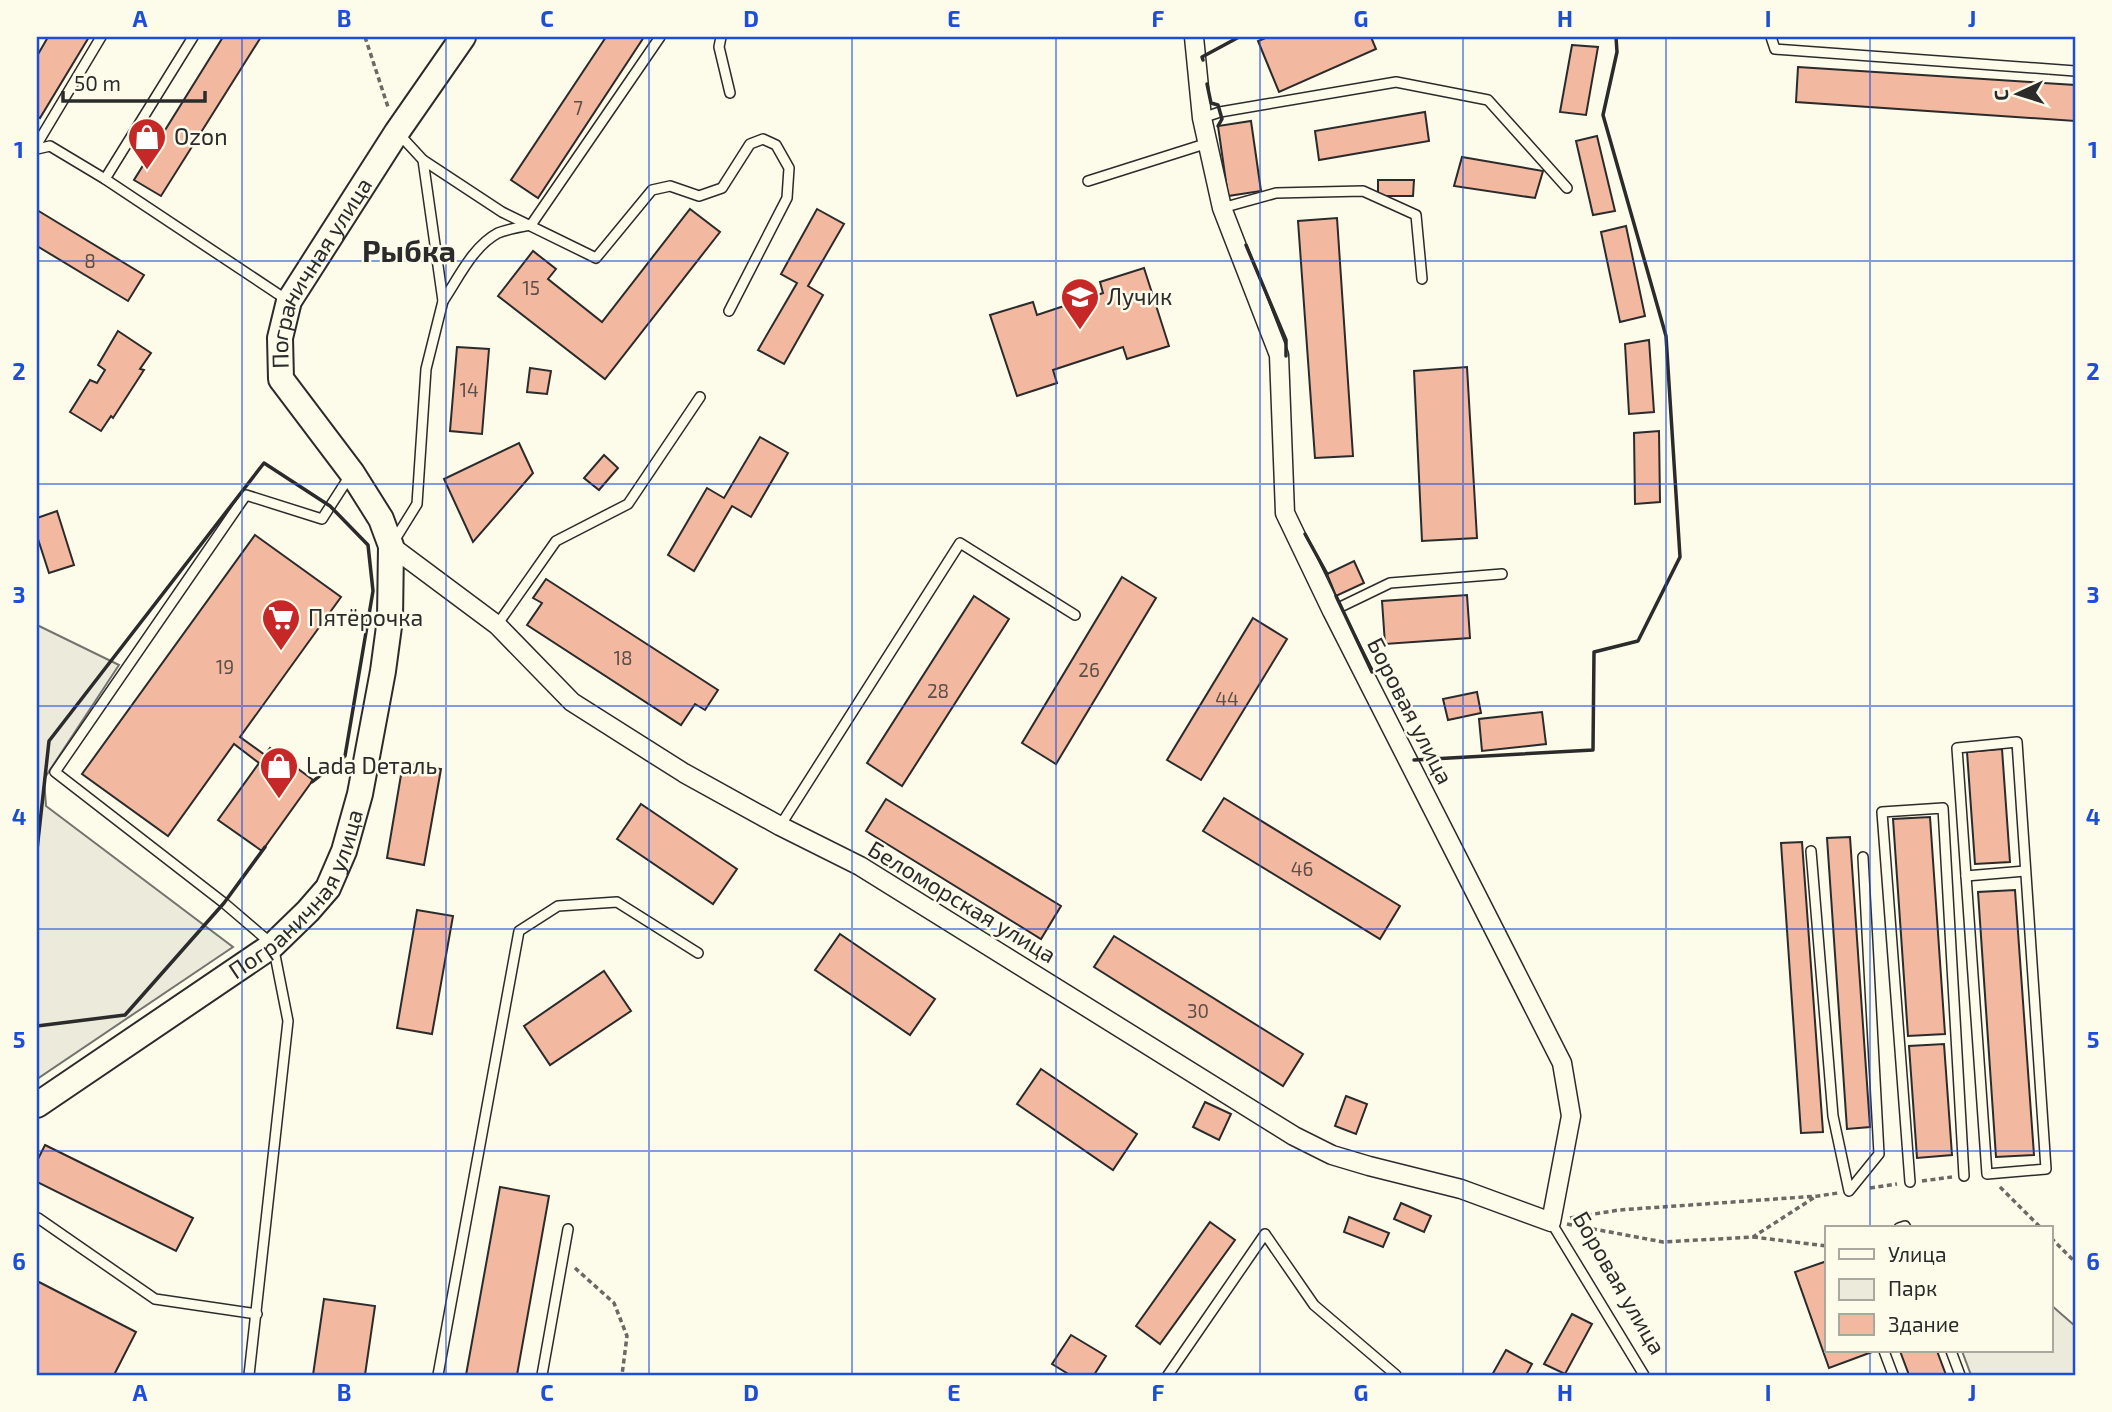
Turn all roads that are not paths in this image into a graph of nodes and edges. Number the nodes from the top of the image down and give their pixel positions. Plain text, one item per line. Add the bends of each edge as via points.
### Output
1 (101, 37) edge
2 (192, 37) edge
3 (463, 37) edge
4 (660, 37) edge
5 (721, 37) edge
6 (1194, 37) edge
7 (1772, 37) edge
8 (2075, 71) edge
9 (730, 93) dead end
10 (1202, 118) junction
11 (397, 132) junction
12 (1208, 143) junction
13 (37, 146) edge
14 (423, 160) junction
15 (105, 178) junction
16 (1088, 181) dead end
17 (1567, 188) dead end
18 (1222, 208) junction
19 (531, 225) junction
20 (1422, 279) dead end
21 (289, 301) junction
22 (443, 301) junction
23 (729, 312) dead end
24 (700, 397) dead end
25 (352, 473) junction
26 (391, 546) junction
27 (1502, 574) dead end
28 (1332, 611) junction
29 (1075, 615) dead end
30 (497, 625) junction
31 (780, 826) junction
32 (1811, 851) dead end
33 (1863, 857) dead end
34 (2025, 871) junction
35 (1966, 876) junction
36 (272, 945) junction
37 (698, 953) dead end
38 (37, 1105) edge
39 (1964, 1176) road end
40 (1910, 1182) road end
41 (38, 1218) edge
42 (1551, 1222) junction
43 (568, 1229) dead end
44 (257, 1314) junction
45 (1884, 1352) edge
46 (1951, 1352) edge
47 (249, 1375) edge
48 (438, 1375) edge
49 (542, 1375) edge
50 (1168, 1375) edge
51 (1396, 1375) edge
52 (1644, 1375) edge
53 (1893, 1375) edge
54 (1960, 1375) edge

1 - 13 lane
2 - 15 lane
3 - 11 main road, Пограничная улица
4 - 19 lane
5 - 9 lane via 719,47
6 - 10 street, Боровая улица
7 - 8 lane via 1775,49
10 - 12 street, Боровая улица
10 - 17 lane via 1396,82 1488,100
11 - 14 lane
11 - 21 main road, Пограничная улица
12 - 16 lane
12 - 18 street, Боровая улица
13 - 15 lane via 50,146
14 - 19 lane via 502,212
14 - 22 lane
15 - 21 lane
18 - 20 lane via 1276,193 1363,191 1416,215
18 - 28 street, Боровая улица via 1279,355 1285,513
19 - 22 lane via 499,233 485,243
19 - 23 lane via 596,258 652,190 670,186 699,196 722,188 750,144 763,139 776,145 789,168 787,198
21 - 25 main road, Пограничная улица via 280,338 281,379
22 - 26 lane via 426,369 417,504
24 - 30 lane via 628,504 556,541
25 - 26 main road, Пограничная улица via 381,519
25 - 36 lane via 322,519 246,495 55,772 225,903
26 - 30 street, Беломорская улица
26 - 36 main road, Пограничная улица via 390,620 383,671 360,794 344,851 328,888
27 - 28 lane via 1390,583
28 - 42 street, Боровая улица via 1562,1063 1571,1116
29 - 31 lane via 960,543
30 - 31 street, Беломорская улица via 572,702 684,773
31 - 42 street, Беломорская улица via 860,866 1294,1136 1332,1155 1461,1189
32 - 33 lane via 1833,1116 1849,1191 1880,1154
34 - 35 lane
34 - 35 lane via 2017,742 1957,748
34 - 35 lane via 2046,1169 1987,1174
36 - 38 main road, Пограничная улица
36 - 44 lane via 288,1020
37 - 48 lane via 617,902 558,906 519,930
39 - 40 lane via 1944,808 1882,812
41 - 44 lane via 155,1298
42 - 52 lane, Боровая улица
43 - 49 lane
44 - 47 lane
45 - 53 lane
46 - 54 lane
50 - 51 lane via 1265,1234 1314,1305

